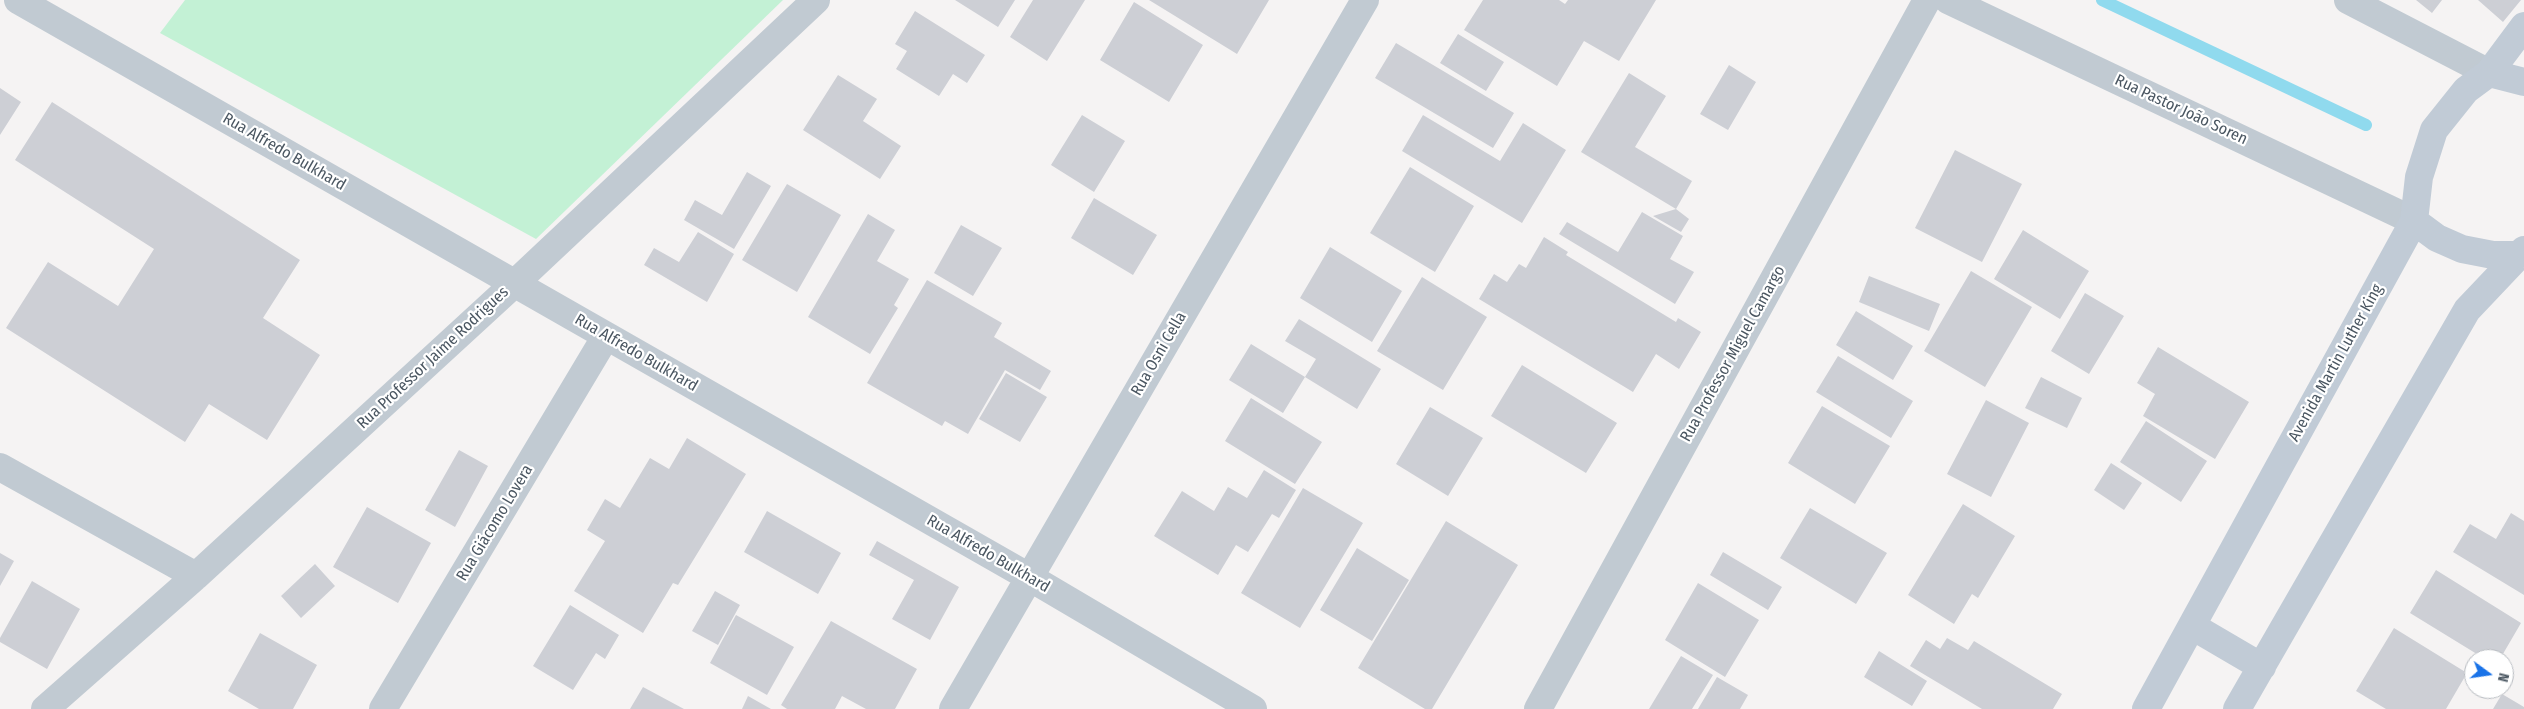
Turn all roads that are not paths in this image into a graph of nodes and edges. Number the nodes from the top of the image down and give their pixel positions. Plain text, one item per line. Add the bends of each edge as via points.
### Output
1 (18, 0) edge
2 (816, 0) edge
3 (1365, 0) edge
4 (1927, 0) edge
5 (1948, 0) edge
6 (2348, 0) edge
7 (2524, 26) edge
8 (2489, 73) junction
9 (2524, 82) edge
10 (2414, 221) junction
11 (2522, 254) edge
12 (514, 284) junction
13 (606, 336) junction
14 (0, 467) edge
15 (196, 576) junction
16 (1029, 577) junction
17 (2192, 626) junction
18 (2262, 667) junction
19 (45, 709) edge
20 (383, 709) edge
21 (952, 709) edge
22 (1253, 709) edge
23 (1538, 709) edge
24 (2146, 709) edge
25 (2237, 709) edge

1 - 12 street, Rua Alfredo Bulkhard
2 - 12 street, Rua Professor Jaime Rodrigues
3 - 16 street, Rua Osni Cella
4 - 23 street, Rua Professor Miguel Camargo
5 - 10 street, Rua Pastor João Soren
6 - 8 street
7 - 8 main road, Avenida Martin Luther King
8 - 9 main road
8 - 10 main road, Avenida Martin Luther King via 2466,90 2434,130 2419,177
10 - 11 main road via 2437,238 2462,249
10 - 17 main road, Avenida Martin Luther King
11 - 18 main road via 2467,310
12 - 13 street, Rua Alfredo Bulkhard
12 - 15 street, Rua Professor Jaime Rodrigues
13 - 16 street, Rua Alfredo Bulkhard
13 - 20 street, Rua Giácomo Lovera
14 - 15 street
15 - 19 street, Rua Professor Jaime Rodrigues
16 - 21 street, Rua Osni Cella
16 - 22 street, Rua Alfredo Bulkhard
17 - 18 main road
17 - 24 main road, Avenida Martin Luther King
18 - 25 main road

